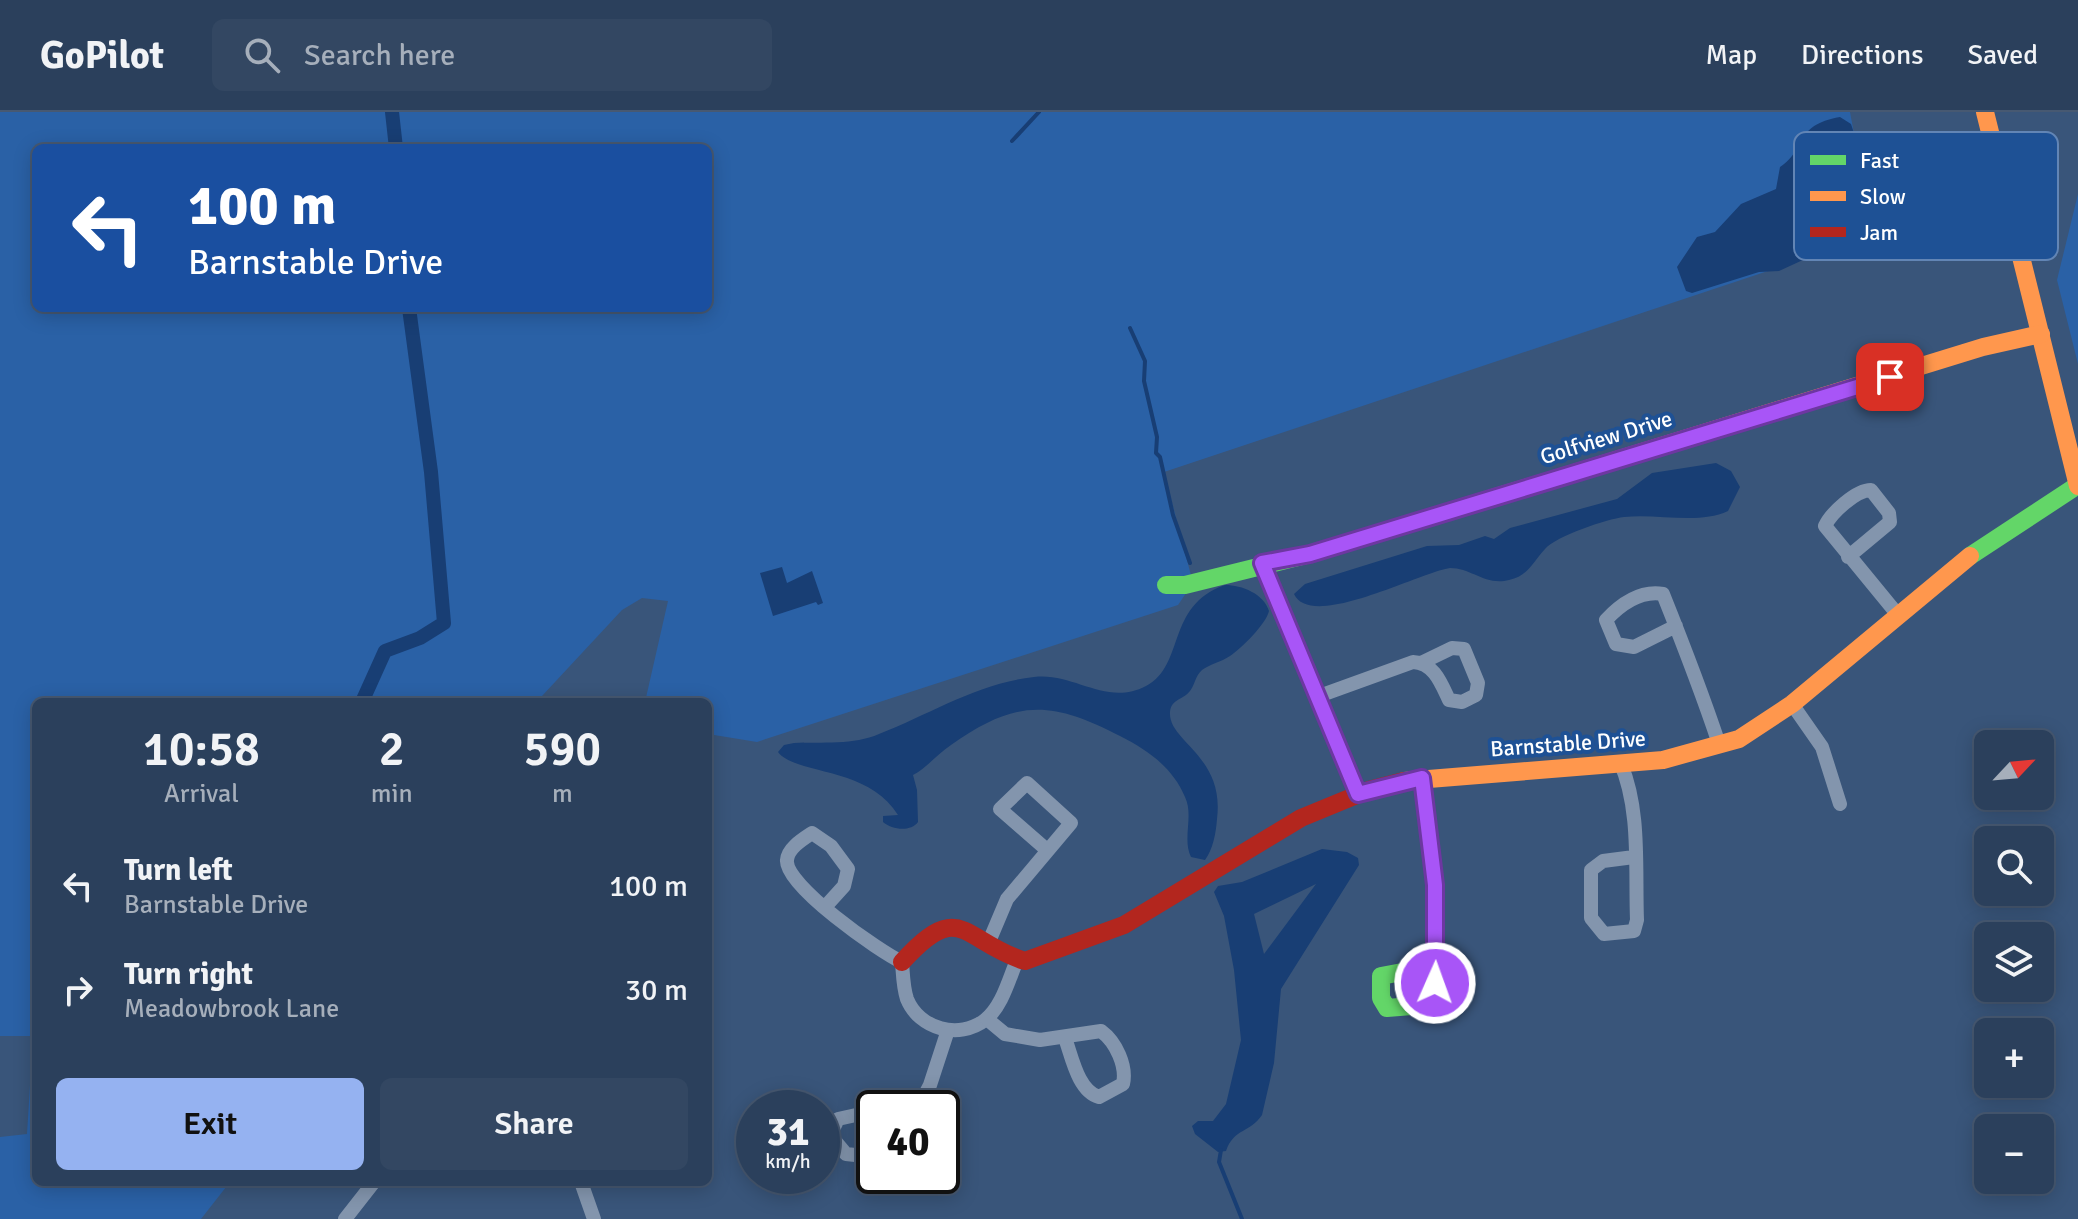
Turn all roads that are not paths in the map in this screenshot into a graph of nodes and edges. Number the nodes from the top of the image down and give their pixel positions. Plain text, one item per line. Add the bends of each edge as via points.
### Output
1 (1985, 112) edge
2 (1990, 132) edge
3 (2022, 260) edge
4 (2041, 334) junction
5 (2078, 486) edge
6 (1848, 557) junction
7 (1262, 563) junction
8 (1176, 585) dead end
9 (1898, 615) junction
10 (1676, 626) junction
11 (1421, 663) dead end
12 (1319, 696) junction
13 (1792, 704) junction
14 (1719, 744) junction
15 (1620, 762) junction
16 (1422, 778) junction
17 (1358, 794) junction
18 (1840, 804) dead end
19 (1047, 850) junction
20 (1634, 857) junction
21 (825, 907) junction
22 (988, 944) junction
23 (1017, 960) junction
24 (902, 962) junction
25 (1434, 966) dead end
26 (987, 1019) junction
27 (948, 1030) junction
28 (1065, 1038) junction
29 (927, 1090) edge
30 (856, 1115) edge
31 (856, 1155) edge
32 (371, 1186) edge
33 (582, 1186) edge
34 (345, 1219) edge
35 (594, 1219) edge

1 - 2 street
3 - 4 street
4 - 5 street
4 - 7 street, Golfview Drive via 1983,347 1310,554
5 - 9 street, Barnstable Drive via 1980,547
6 - 6 street via 1826,531 1826,523 1871,490 1890,522
6 - 9 street
7 - 8 street, Golfview Drive
7 - 12 street
9 - 13 street, Barnstable Drive
10 - 10 street via 1663,594 1652,592 1621,604 1606,620 1616,644 1634,647
10 - 14 street
11 - 12 street via 1406,663
12 - 17 street
13 - 14 street, Barnstable Drive via 1739,739
13 - 18 street via 1822,747
14 - 15 street, Barnstable Drive via 1663,760
15 - 16 street, Barnstable Drive
15 - 20 street via 1632,804
16 - 17 street, Barnstable Drive
16 - 25 street via 1435,885
17 - 23 street, Barnstable Drive via 1301,818 1124,925
19 - 19 street via 1000,809 1027,783 1071,823
19 - 22 street via 1007,899
20 - 20 street via 1634,931 1604,934 1591,918 1591,870 1603,861
21 - 21 street via 844,886 848,869 831,846 812,833 791,850 788,867
21 - 24 street via 858,937
22 - 23 street
22 - 24 street via 968,927 957,926 921,940
23 - 26 street
24 - 27 street via 906,997 915,1014
26 - 27 street
26 - 28 street via 1009,1035
27 - 29 street
28 - 28 street via 1092,1031 1111,1038 1125,1075 1123,1084 1099,1097 1090,1094
30 - 31 street via 838,1119 830,1135 846,1154
32 - 34 street
33 - 35 street

